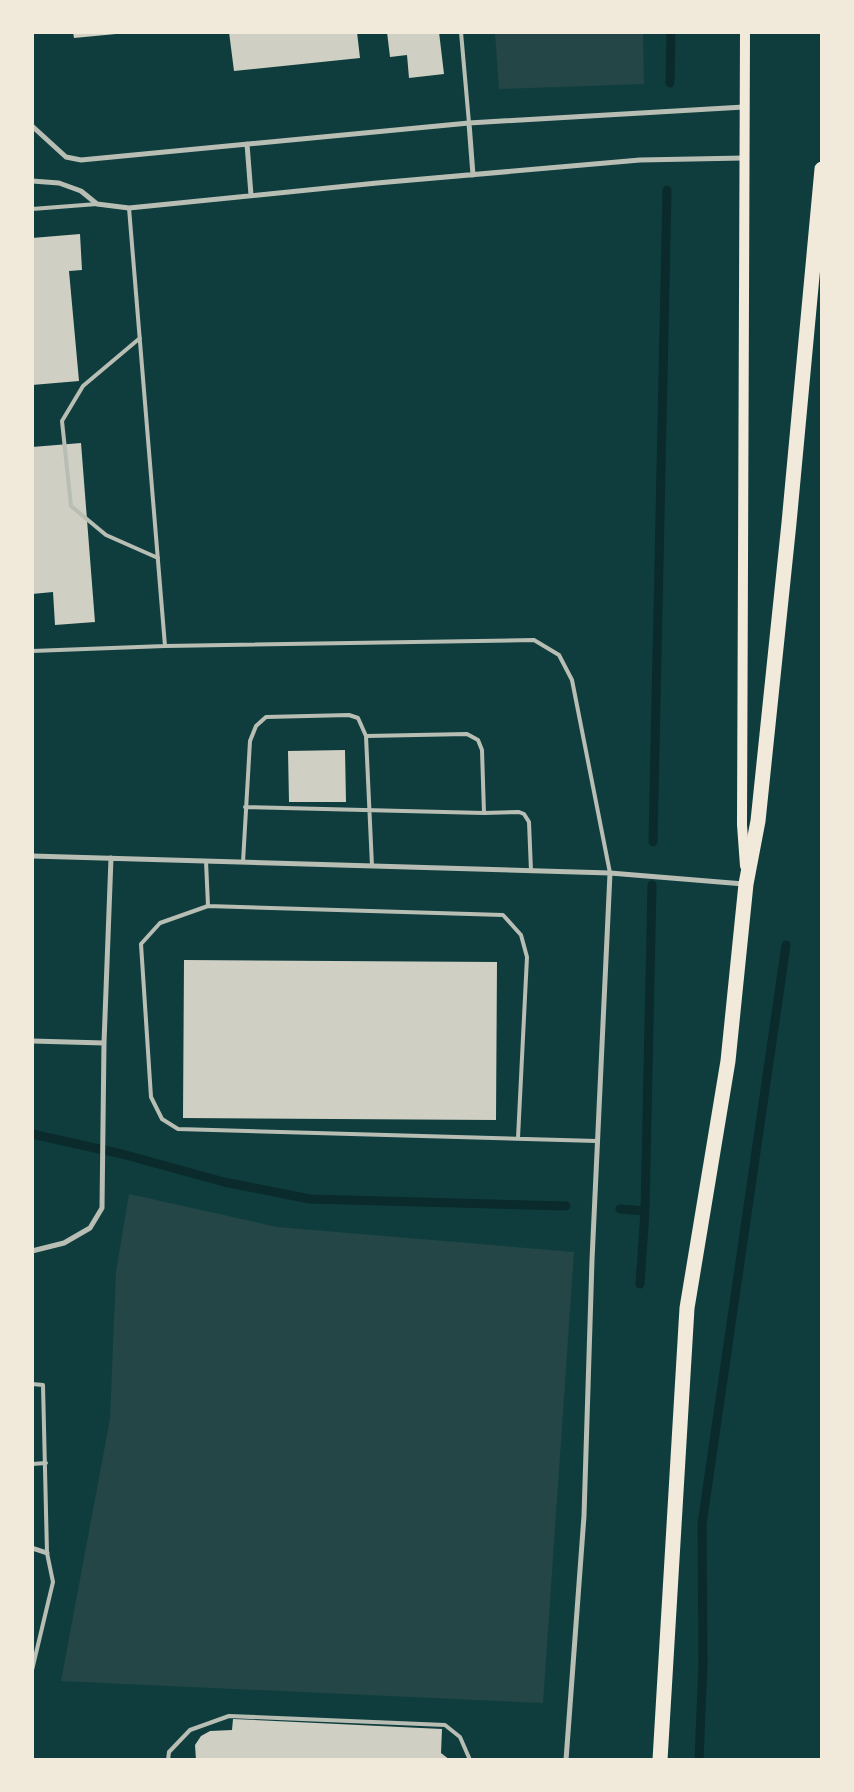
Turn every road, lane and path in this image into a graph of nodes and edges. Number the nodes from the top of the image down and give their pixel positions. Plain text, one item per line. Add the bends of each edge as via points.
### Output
1 (461, 32) edge
2 (745, 32) edge
3 (744, 108) junction
4 (469, 124) junction
5 (32, 126) edge
6 (247, 144) junction
7 (745, 158) junction
8 (822, 169) edge
9 (473, 174) junction
10 (32, 181) edge
11 (251, 195) junction
12 (97, 204) junction
13 (129, 208) junction
14 (32, 209) edge
15 (140, 338) junction
16 (158, 558) junction
17 (165, 646) junction
18 (32, 651) edge
19 (366, 736) junction
20 (245, 807) junction
21 (369, 809) junction
22 (484, 813) junction
23 (32, 856) edge
24 (111, 858) junction
25 (206, 861) junction
26 (243, 862) junction
27 (372, 866) junction
28 (530, 871) junction
29 (610, 873) junction
30 (746, 884) junction
31 (208, 906) junction
32 (32, 1041) edge
33 (104, 1043) junction
34 (518, 1138) junction
35 (597, 1141) junction
36 (32, 1251) edge
37 (32, 1384) edge
38 (46, 1463) junction
39 (32, 1464) edge
40 (32, 1548) edge
41 (47, 1553) junction
42 (32, 1670) edge
43 (168, 1760) edge
44 (470, 1760) edge
45 (566, 1760) edge
46 (660, 1760) edge

1 - 4 lane
2 - 3 main road
3 - 4 street
3 - 7 main road
4 - 6 street
4 - 9 street
5 - 6 street via 66,157 81,160
6 - 11 street
7 - 9 street via 640,160
7 - 30 main road via 742,824
8 - 30 highway via 758,821
9 - 11 street
10 - 12 street via 59,183 81,191
11 - 13 street
12 - 13 street
12 - 14 lane
13 - 15 lane
15 - 16 lane
15 - 16 lane via 83,386 62,422 71,506 106,535
16 - 17 lane
17 - 18 lane
17 - 29 lane via 534,640 559,655 572,680
19 - 20 lane via 358,718 350,715 266,717 256,726 250,741
19 - 21 lane
19 - 22 lane via 466,734 478,740 482,750
20 - 21 lane
20 - 26 lane
21 - 22 lane
21 - 27 lane
22 - 28 lane via 524,814 529,822
23 - 24 street
24 - 25 street
24 - 33 street
25 - 26 street
25 - 31 lane
26 - 27 street
27 - 28 street
28 - 29 street
29 - 30 street
29 - 35 street
30 - 46 highway via 728,1061 687,1308
31 - 34 lane via 503,915 521,934 527,957
31 - 34 lane via 160,923 140,944 151,1097 162,1119 178,1129
32 - 33 street
33 - 36 street via 102,1208 90,1228 64,1243
34 - 35 lane
35 - 45 street via 584,1516
37 - 38 lane via 43,1385
38 - 39 lane
38 - 41 lane
40 - 41 street
41 - 42 lane via 53,1582
43 - 44 lane via 169,1752 190,1730 229,1716 445,1725 460,1737

